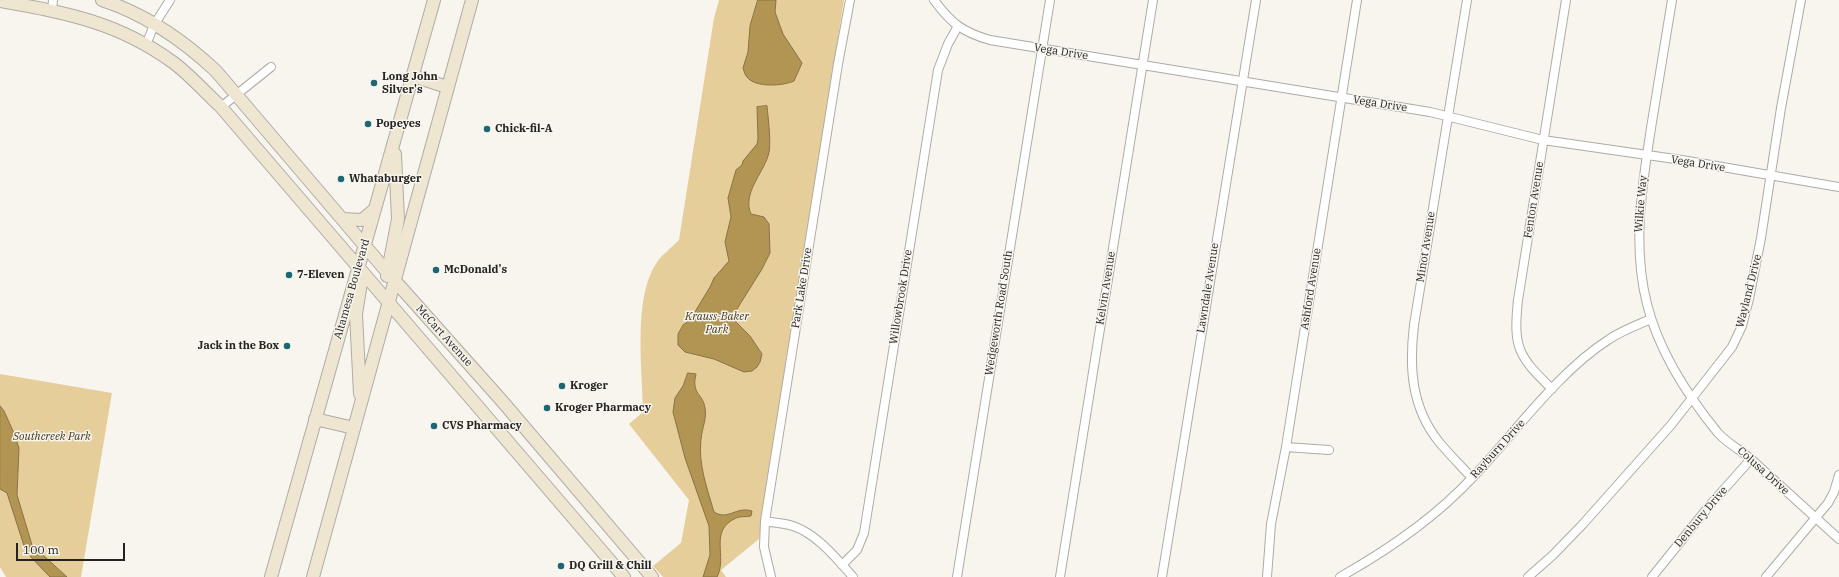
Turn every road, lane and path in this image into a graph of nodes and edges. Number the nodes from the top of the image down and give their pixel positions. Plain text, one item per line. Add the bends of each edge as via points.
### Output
1 (102, 0) edge
2 (170, 0) edge
3 (434, 0) edge
4 (472, 0) edge
5 (850, 0) edge
6 (934, 0) edge
7 (1050, 0) edge
8 (1153, 0) edge
9 (1256, 0) edge
10 (1357, 0) edge
11 (1467, 0) edge
12 (1566, 0) edge
13 (1672, 0) edge
14 (1801, 0) edge
15 (0, 1) edge
16 (53, 5) edge
17 (154, 25) junction
18 (958, 26) junction
19 (146, 45) junction
20 (1042, 49) junction
21 (1142, 65) junction
22 (271, 67) dead end
23 (413, 76) junction
24 (1243, 81) junction
25 (447, 87) junction
26 (237, 94) junction
27 (1342, 98) junction
28 (221, 108) junction
29 (1448, 116) junction
30 (1543, 140) junction
31 (394, 144) junction
32 (1647, 155) junction
33 (1770, 176) junction
34 (1839, 187) edge
35 (375, 210) junction
36 (343, 219) junction
37 (365, 245) junction
38 (361, 271) junction
39 (391, 277) junction
40 (389, 301) junction
41 (1652, 319) junction
42 (1552, 389) junction
43 (1692, 398) junction
44 (502, 401) junction
45 (360, 405) junction
46 (485, 414) junction
47 (315, 419) junction
48 (354, 428) junction
49 (1286, 447) junction
50 (1329, 450) dead end
51 (1751, 459) junction
52 (1839, 476) edge
53 (1472, 478) junction
54 (599, 515) junction
55 (1816, 518) junction
56 (765, 522) junction
57 (581, 526) junction
58 (1839, 539) edge
59 (842, 565) junction
60 (272, 575) edge
61 (313, 577) edge
62 (624, 577) edge
63 (652, 577) edge
64 (771, 577) edge
65 (853, 577) edge
66 (957, 577) edge
67 (1060, 577) edge
68 (1162, 577) edge
69 (1266, 577) edge
70 (1340, 577) edge
71 (1528, 577) edge
72 (1652, 577) edge
73 (1766, 577) edge

1 - 17 main road, McCart Avenue via 132,12
2 - 17 street
3 - 23 main road, Altamesa Boulevard
4 - 25 main road
5 - 56 street, Park Lake Drive
6 - 18 street, Vega Drive via 948,19
7 - 20 street, Wedgeworth Road South
8 - 21 street, Kelvin Avenue
9 - 24 street, Lawndale Avenue
10 - 27 street, Ashford Avenue
11 - 29 street, Minot Avenue
12 - 30 street, Fenton Avenue
13 - 32 street, Wilkie Way
14 - 33 street, Wayland Drive
15 - 16 main road, McCart Avenue
16 - 19 main road, McCart Avenue via 112,27
17 - 19 street
17 - 26 main road, McCart Avenue via 201,57
18 - 20 street, Vega Drive via 974,36
18 - 59 street, Willowbrook Drive via 938,70 864,533 857,550
19 - 28 main road, McCart Avenue via 175,64
20 - 21 street, Vega Drive
20 - 66 street, Wedgeworth Road South
21 - 24 street, Vega Drive
21 - 67 street, Kelvin Avenue
22 - 26 street
23 - 25 main road
23 - 31 main road, Altamesa Boulevard
24 - 27 street, Vega Drive
24 - 68 street, Lawndale Avenue
25 - 39 main road
26 - 28 street
26 - 36 main road, McCart Avenue
27 - 29 street, Vega Drive
27 - 49 street, Ashford Avenue
28 - 38 main road, McCart Avenue
29 - 30 street, Vega Drive
29 - 53 street, Minot Avenue via 1414,325 1411,362 1413,385 1429,427
30 - 32 street, Vega Drive
30 - 42 street, Fenton Avenue via 1518,300 1516,336 1517,345 1531,368
31 - 35 main road, Altamesa Boulevard
31 - 39 main road via 398,219
32 - 33 street, Vega Drive
32 - 41 street, Wilkie Way via 1638,246 1642,280
33 - 34 street, Vega Drive
33 - 43 street, Wayland Drive via 1758,253 1742,326 1732,347
35 - 36 main road via 362,220
35 - 37 main road, Altamesa Boulevard
36 - 37 main road, McCart Avenue
37 - 38 main road, Altamesa Boulevard
37 - 39 main road, McCart Avenue
38 - 40 main road, McCart Avenue
38 - 45 main road via 356,314
38 - 47 main road, Altamesa Boulevard
39 - 40 main road
39 - 44 main road, McCart Avenue
40 - 45 main road
40 - 46 main road, McCart Avenue
41 - 42 street, Rayburn Drive via 1608,339
41 - 43 street, Wilkie Way via 1669,361
42 - 53 street, Rayburn Drive
43 - 51 street, Colusa Drive via 1719,434
43 - 71 street, Wayland Drive via 1583,524
44 - 46 main road
44 - 54 main road, McCart Avenue
45 - 48 main road
46 - 57 main road, McCart Avenue
47 - 48 main road
47 - 60 main road, Altamesa Boulevard
48 - 61 main road
49 - 50 street
49 - 69 street, Ashford Avenue via 1271,524
51 - 55 street, Colusa Drive
51 - 72 street, Denbury Drive
52 - 55 street via 1831,498
53 - 70 street, Rayburn Drive via 1428,519 1368,562
54 - 57 main road
54 - 63 main road, McCart Avenue
55 - 58 street, Colusa Drive
55 - 73 street
56 - 59 street via 800,529 817,540
56 - 64 street, Park Lake Drive via 764,547
57 - 62 main road, McCart Avenue
59 - 65 street

